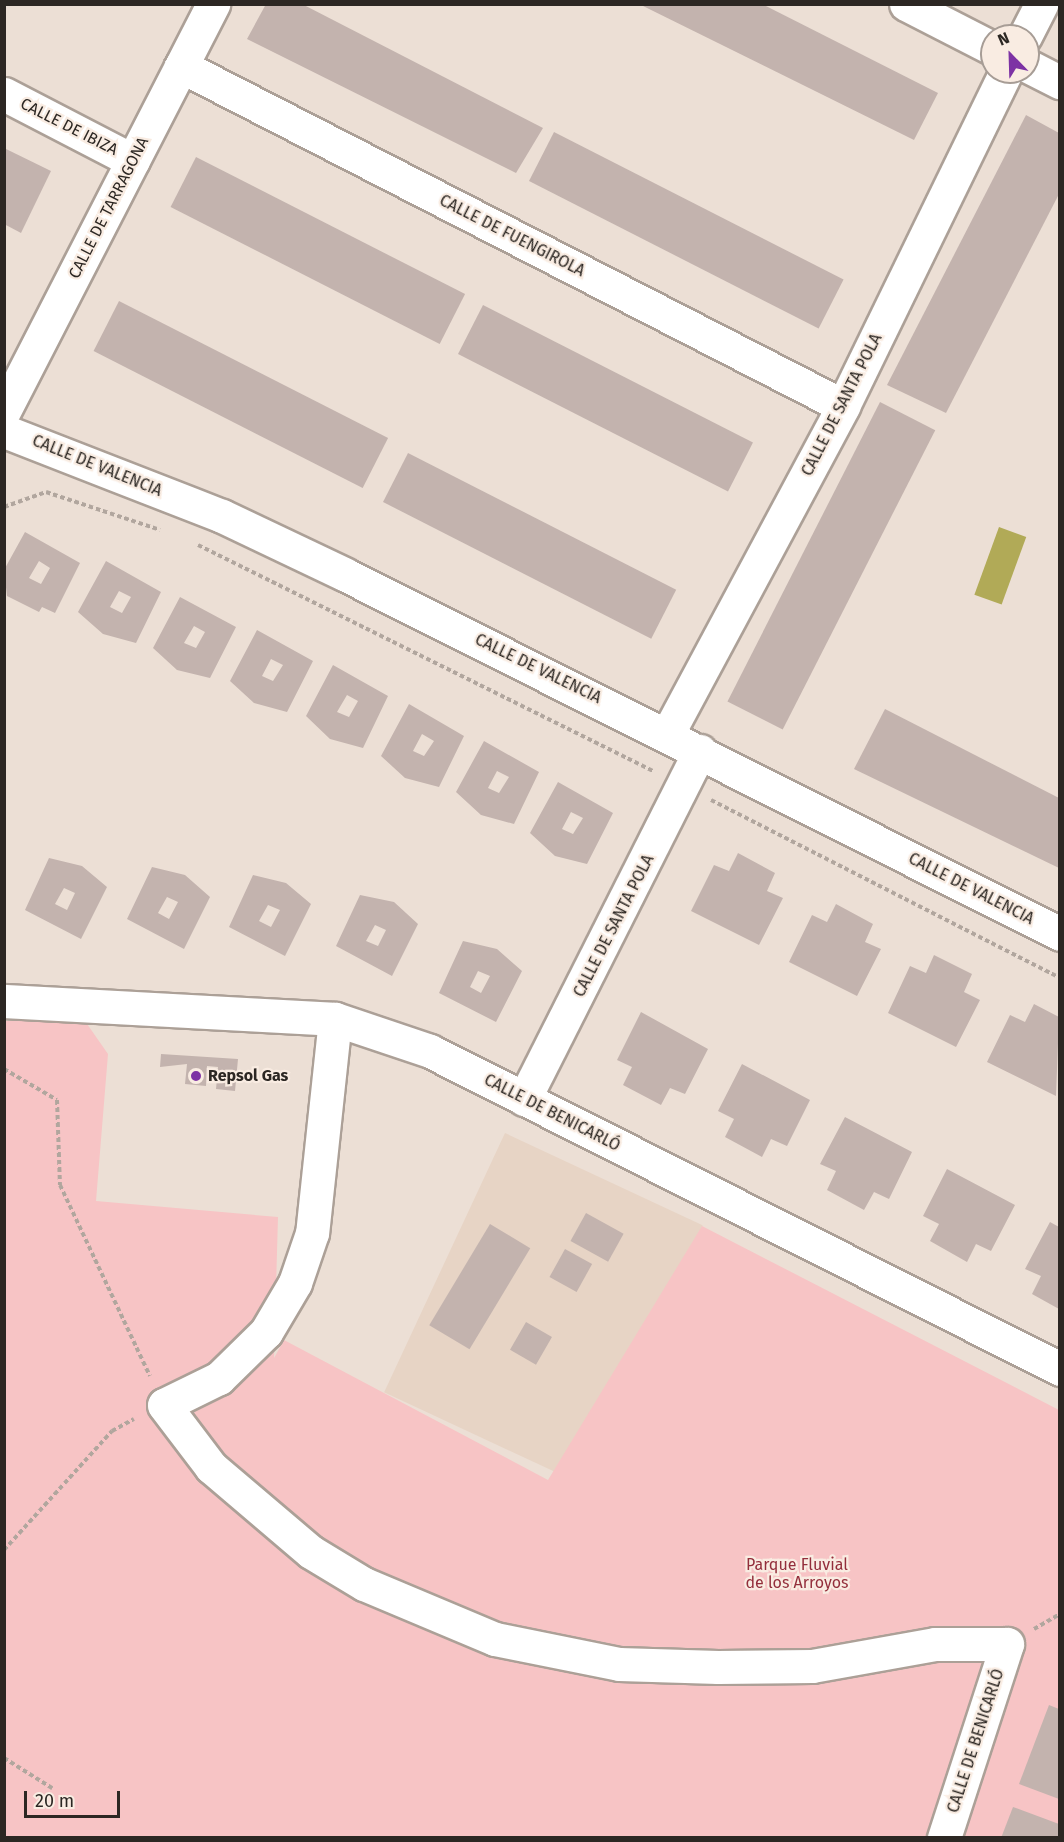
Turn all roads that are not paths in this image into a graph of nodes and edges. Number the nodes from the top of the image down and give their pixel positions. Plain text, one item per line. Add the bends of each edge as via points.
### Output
1 (213, 4) edge
2 (906, 4) edge
3 (1041, 4) edge
4 (1031, 24) edge
5 (980, 42) edge
6 (182, 66) junction
7 (1040, 72) edge
8 (1059, 82) edge
9 (1000, 84) edge
10 (4, 94) edge
11 (133, 161) junction
12 (843, 406) junction
13 (4, 411) edge
14 (4, 431) edge
15 (668, 733) junction
16 (700, 751) junction
17 (1059, 934) edge
18 (4, 1001) edge
19 (335, 1019) junction
20 (524, 1100) junction
21 (1059, 1369) edge
22 (944, 1838) edge

1 - 6 street, CALLE DE TARRAGONA
2 - 5 street
3 - 4 street
6 - 11 street, CALLE DE TARRAGONA
6 - 12 street, CALLE DE FUENGIROLA
7 - 8 street
9 - 12 street, CALLE DE SANTA POLA
10 - 11 street, CALLE DE IBIZA
11 - 13 street, CALLE DE TARRAGONA
12 - 15 street, CALLE DE SANTA POLA
14 - 15 street, CALLE DE VALENCIA via 222,516
15 - 16 street, CALLE DE VALENCIA
16 - 17 street, CALLE DE VALENCIA
16 - 20 street, CALLE DE SANTA POLA via 686,788
18 - 19 street, CALLE DE BENICARLÓ
19 - 20 street, CALLE DE BENICARLÓ via 430,1051
19 - 22 street, CALLE DE BENICARLÓ via 312,1233 295,1283 266,1332 219,1378 164,1405 211,1467 311,1552 364,1584 495,1639 619,1664 718,1667 812,1666 935,1644 1007,1644
20 - 21 street, CALLE DE BENICARLÓ

